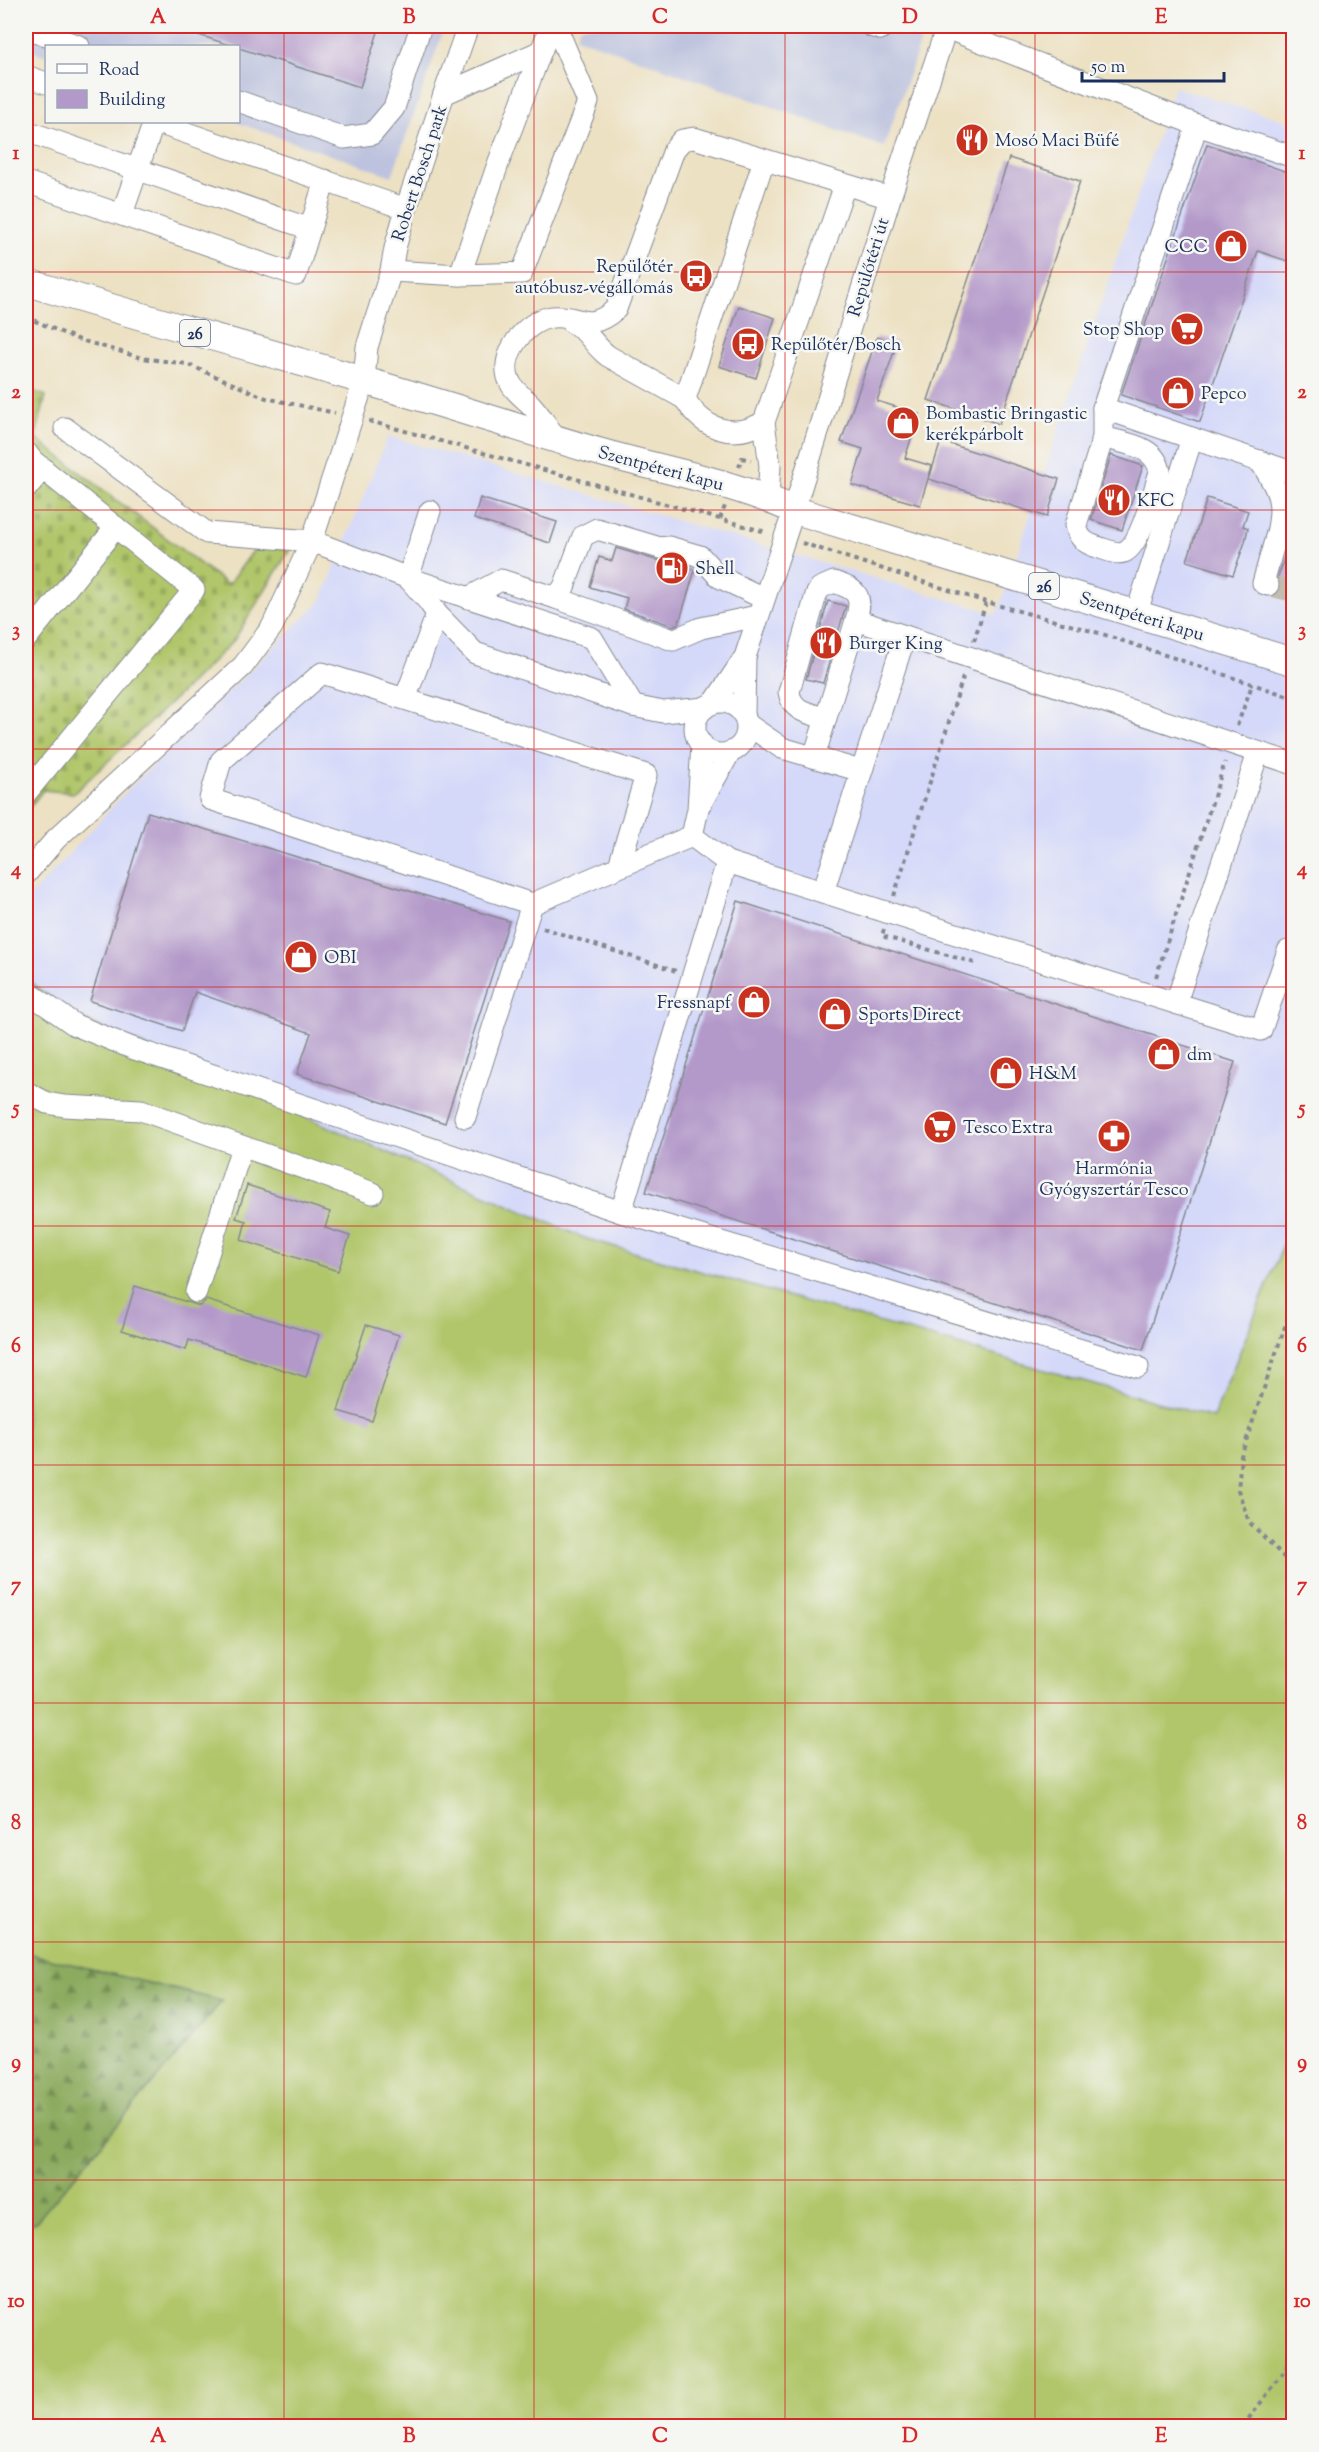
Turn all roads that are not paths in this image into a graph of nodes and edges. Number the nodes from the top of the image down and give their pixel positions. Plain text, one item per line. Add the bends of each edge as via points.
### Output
1 (421, 26) edge
2 (468, 26) edge
3 (871, 26) edge
4 (882, 26) edge
5 (946, 27) edge
6 (26, 28) edge
7 (552, 28) edge
8 (76, 45) edge
9 (541, 51) junction
10 (26, 76) edge
11 (45, 83) edge
12 (444, 94) junction
13 (240, 102) edge
14 (155, 123) edge
15 (158, 123) edge
16 (1197, 125) junction
17 (26, 131) edge
18 (1293, 157) edge
19 (764, 160) junction
20 (138, 169) junction
21 (326, 180) junction
22 (26, 182) edge
23 (845, 185) junction
24 (890, 198) junction
25 (406, 209) junction
26 (122, 214) junction
27 (310, 229) junction
28 (391, 271) junction
29 (460, 275) junction
30 (26, 282) edge
31 (567, 319) junction
32 (364, 381) junction
33 (685, 399) junction
34 (1102, 408) junction
35 (764, 422) junction
36 (65, 428) dead end
37 (1103, 437) junction
38 (1191, 438) junction
39 (556, 439) junction
40 (26, 452) edge
41 (1260, 461) junction
42 (43, 468) junction
43 (1293, 473) edge
44 (26, 489) edge
45 (768, 498) junction
46 (794, 510) junction
47 (430, 511) dead end
48 (117, 527) junction
49 (1285, 540) edge
50 (312, 541) junction
51 (408, 578) junction
52 (1268, 585) dead end
53 (468, 598) junction
54 (556, 598) junction
55 (760, 607) junction
56 (437, 614) junction
57 (1136, 615) junction
58 (856, 620) junction
59 (905, 636) junction
60 (26, 639) edge
61 (745, 657) junction
62 (1293, 662) edge
63 (405, 699) junction
64 (710, 705) junction
65 (633, 706) junction
66 (663, 712) junction
67 (825, 718) junction
68 (745, 720) junction
69 (700, 742) junction
70 (782, 748) junction
71 (734, 749) junction
72 (1258, 753) junction
73 (814, 757) junction
74 (1293, 765) edge
75 (861, 771) junction
76 (27, 788) edge
77 (698, 809) junction
78 (692, 836) junction
79 (727, 862) junction
80 (619, 866) junction
81 (26, 874) edge
82 (823, 892) junction
83 (529, 913) junction
84 (1293, 953) edge
85 (26, 991) edge
86 (1176, 1003) junction
87 (26, 1092) edge
88 (465, 1118) dead end
89 (242, 1147) junction
90 (373, 1193) dead end
91 (621, 1212) junction
92 (196, 1292) dead end
93 (1138, 1367) dead end

1 - 13 street via 394,108 372,134 344,138
2 - 12 street
3 - 4 street
5 - 16 street
5 - 24 street, Repülőtéri út
6 - 8 street
7 - 9 street
7 - 29 street via 588,102 522,273
9 - 12 street, Robert Bosch park
9 - 29 street
10 - 11 street
12 - 25 street, Robert Bosch park
14 - 20 street
15 - 21 street
16 - 18 street
16 - 34 street
17 - 20 street
19 - 23 street
19 - 31 street via 694,138 682,140 674,150 616,309 606,318 587,323
19 - 33 street
20 - 26 street
20 - 27 street
21 - 25 street
21 - 27 street
22 - 26 street
23 - 24 street
23 - 35 street
24 - 46 street, Repülőtéri út
25 - 28 street, Robert Bosch park
26 - 27 street via 296,275
28 - 29 street
28 - 32 street, Robert Bosch park via 367,347
30 - 32 main road, Szentpéteri kapu / 26
31 - 33 street via 585,329 608,357
31 - 39 street via 551,317 518,336 510,351 508,368 509,382
32 - 39 main road, Szentpéteri kapu / 26
32 - 50 street, Robert Bosch park
33 - 35 street via 692,412 714,428 743,431
34 - 37 street
34 - 38 street
35 - 45 street via 770,466
36 - 50 street via 207,533
37 - 37 street via 1076,525 1078,534 1089,544 1125,552 1137,540 1160,472 1158,462 1147,450
38 - 41 street
38 - 57 street
39 - 45 main road, Szentpéteri kapu / 26
40 - 42 street
41 - 43 street
41 - 49 street via 1276,486
42 - 44 street
42 - 48 street
45 - 46 main road, Szentpéteri kapu / 26
46 - 55 street, Repülőtéri út
46 - 57 main road, Szentpéteri kapu / 26
47 - 51 street
48 - 60 street
48 - 76 street via 194,590
49 - 52 street via 1263,583
50 - 51 street
50 - 81 street, Robert Bosch park via 272,627 243,666 56,839
51 - 53 street
51 - 56 street
53 - 54 street via 501,580
53 - 65 street via 592,638
54 - 55 street via 674,640
54 - 55 street via 583,536 597,529 700,556 719,577
55 - 61 street, Repülőtéri út
56 - 63 street
56 - 65 street via 475,653
57 - 62 main road, Szentpéteri kapu / 26
58 - 59 street
58 - 67 street
58 - 67 street via 860,606 855,592 834,582 820,588 789,693 799,710
59 - 72 street
59 - 75 street
61 - 64 street
61 - 68 street
63 - 80 street via 646,775
63 - 83 street via 322,673 221,761 210,799
64 - 66 street
64 - 68 street via 729,703 738,708
64 - 69 street via 697,720
65 - 66 street
66 - 69 street
67 - 73 street
68 - 70 street
68 - 71 street via 746,734
69 - 71 street via 715,753
69 - 77 street
70 - 71 street
70 - 73 street
71 - 77 street
72 - 74 street
72 - 86 street
73 - 75 street
75 - 82 street
77 - 78 street
78 - 79 street
78 - 80 street
79 - 82 street
79 - 91 street
80 - 83 street
82 - 86 street via 882,922
83 - 88 street
84 - 86 street via 1288,951 1261,1030
85 - 91 street via 75,1024 132,1047
87 - 89 street via 64,1106 141,1110
89 - 90 street
89 - 92 street
91 - 93 street

